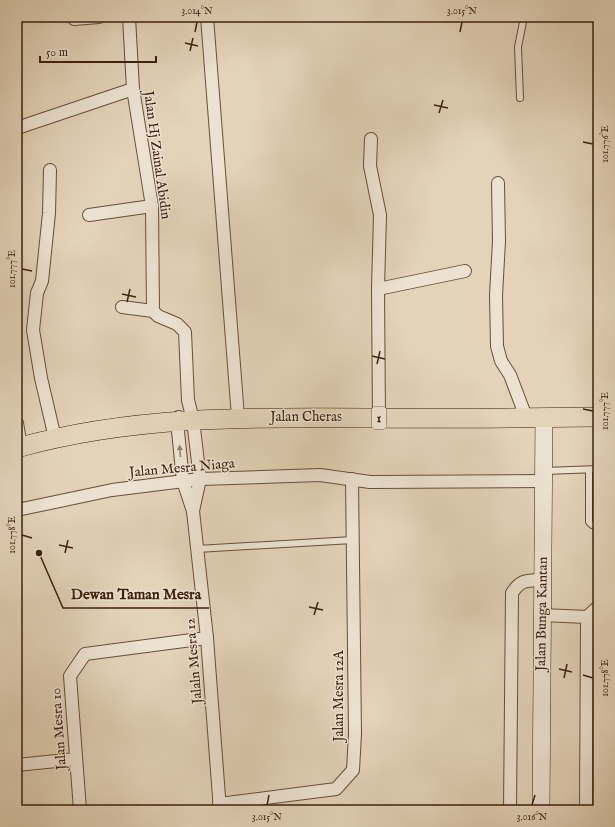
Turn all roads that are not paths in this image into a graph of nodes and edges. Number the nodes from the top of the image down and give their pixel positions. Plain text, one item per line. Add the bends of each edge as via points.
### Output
1 (99, 17) edge
2 (129, 17) edge
3 (207, 17) edge
4 (524, 17) edge
5 (74, 20) dead end
6 (133, 89) junction
7 (520, 98) dead end
8 (17, 128) edge
9 (370, 139) dead end
10 (50, 170) dead end
11 (498, 183) dead end
12 (152, 206) junction
13 (89, 215) dead end
14 (465, 271) dead end
15 (378, 289) junction
16 (122, 307) dead end
17 (153, 311) junction
18 (238, 418) junction
19 (379, 418) junction
20 (535, 418) junction
21 (598, 418) edge
22 (185, 421) junction
23 (17, 423) edge
24 (55, 438) junction
25 (19, 448) edge
26 (589, 470) junction
27 (598, 470) edge
28 (544, 476) junction
29 (200, 479) junction
30 (352, 479) junction
31 (183, 481) junction
32 (17, 510) edge
33 (193, 511) junction
34 (598, 527) edge
35 (353, 540) junction
36 (197, 549) junction
37 (543, 580) junction
38 (598, 606) edge
39 (542, 615) junction
40 (586, 617) junction
41 (207, 638) junction
42 (76, 759) junction
43 (17, 765) edge
44 (220, 807) edge
45 (80, 810) edge
46 (510, 810) edge
47 (540, 810) edge
48 (586, 810) edge

1 - 5 street
2 - 6 street, Jalan Hj Zainal Abidin
3 - 18 street
4 - 7 lane via 518,47
6 - 8 street
6 - 12 street, Jalan Hj Zainal Abidin
9 - 15 street via 370,166 380,215
10 - 24 street via 49,213 42,281 37,293 33,330 40,378
11 - 20 street via 498,346 501,361
12 - 13 street
12 - 17 street, Jalan Hj Zainal Abidin
14 - 15 street
15 - 19 street
16 - 17 street
17 - 22 street via 158,316 177,324 185,332 188,400
18 - 19 main road, Jalan Cheras / 1
18 - 22 main road, Jalan Cheras / 1
19 - 20 main road, Jalan Cheras / 1
20 - 21 main road, Jalan Cheras / 1
20 - 28 street, Jalan Bunga Kantan
22 - 24 main road, Jalan Cheras / 1 via 120,427
22 - 29 street
31 -> 22 street
23 - 25 street
24 - 25 main road, Jalan Cheras / 1
26 - 27 lane
26 - 28 lane
26 - 34 lane via 589,522
28 - 30 street, Jalan Mesra Niaga via 370,482
28 - 37 street, Jalan Bunga Kantan
29 - 30 street, Jalan Mesra Niaga via 320,475
29 - 31 street, Jalan Mesra Niaga
29 - 33 street
30 - 35 street, Jalan Mesra 12A
31 - 32 street, Jalan Mesra Niaga via 112,490
31 - 33 street
33 - 36 street, Jalaln Mesra 12
35 - 36 lane
35 - 44 street, Jalan Mesra 12A via 353,770 336,789
36 - 41 street, Jalaln Mesra 12
37 - 39 street, Jalan Bunga Kantan
37 - 46 street via 526,580 518,584 512,593
38 - 40 street
39 - 40 street
39 - 47 street, Jalan Bunga Kantan
40 - 48 street
41 - 42 street, Jalan Mesra 10 via 85,654 70,676
41 - 44 street, Jalaln Mesra 12
42 - 43 street
42 - 45 street, Jalan Mesra 10

